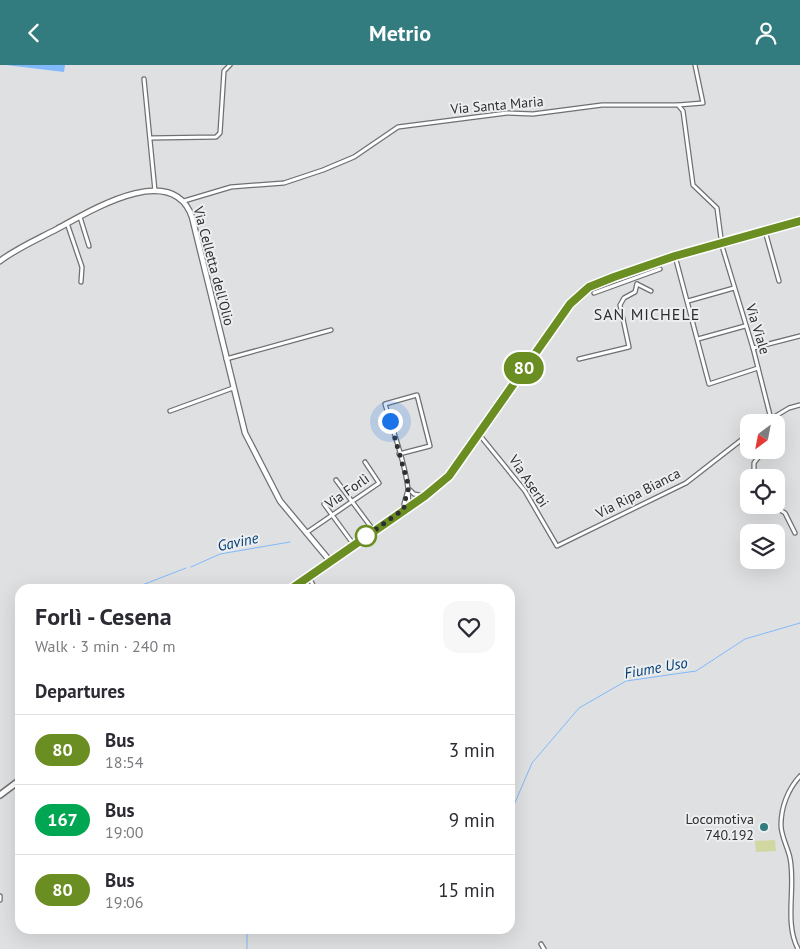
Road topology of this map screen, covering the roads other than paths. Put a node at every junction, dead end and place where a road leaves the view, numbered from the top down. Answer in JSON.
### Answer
{"nodes":[{"id":1,"x":230,"y":65,"type":"edge"},
{"id":2,"x":694,"y":65,"type":"edge"},
{"id":3,"x":144,"y":79,"type":"dead end"},
{"id":4,"x":693,"y":104,"type":"junction"},
{"id":5,"x":678,"y":105,"type":"junction"},
{"id":6,"x":684,"y":111,"type":"junction"},
{"id":7,"x":151,"y":138,"type":"junction"},
{"id":8,"x":155,"y":191,"type":"junction"},
{"id":9,"x":184,"y":201,"type":"junction"},
{"id":10,"x":80,"y":217,"type":"junction"},
{"id":11,"x":800,"y":221,"type":"edge"},
{"id":12,"x":67,"y":223,"type":"junction"},
{"id":13,"x":765,"y":231,"type":"junction"},
{"id":14,"x":722,"y":242,"type":"junction"},
{"id":15,"x":89,"y":246,"type":"dead end"},
{"id":16,"x":675,"y":256,"type":"junction"},
{"id":17,"x":0,"y":261,"type":"edge"},
{"id":18,"x":660,"y":269,"type":"dead end"},
{"id":19,"x":630,"y":271,"type":"junction"},
{"id":20,"x":633,"y":279,"type":"junction"},
{"id":21,"x":81,"y":281,"type":"dead end"},
{"id":22,"x":779,"y":281,"type":"dead end"},
{"id":23,"x":637,"y":284,"type":"junction"},
{"id":24,"x":734,"y":288,"type":"junction"},
{"id":25,"x":651,"y":291,"type":"dead end"},
{"id":26,"x":594,"y":293,"type":"dead end"},
{"id":27,"x":688,"y":301,"type":"junction"},
{"id":28,"x":745,"y":326,"type":"junction"},
{"id":29,"x":331,"y":330,"type":"dead end"},
{"id":30,"x":800,"y":336,"type":"edge"},
{"id":31,"x":698,"y":339,"type":"junction"},
{"id":32,"x":753,"y":348,"type":"junction"},
{"id":33,"x":226,"y":359,"type":"junction"},
{"id":34,"x":579,"y":359,"type":"dead end"},
{"id":35,"x":758,"y":368,"type":"junction"},
{"id":36,"x":233,"y":388,"type":"junction"},
{"id":37,"x":800,"y":405,"type":"edge"},
{"id":38,"x":170,"y":411,"type":"dead end"},
{"id":39,"x":770,"y":414,"type":"edge"},
{"id":40,"x":778,"y":414,"type":"edge"},
{"id":41,"x":478,"y":433,"type":"junction"},
{"id":42,"x":740,"y":441,"type":"edge"},
{"id":43,"x":399,"y":454,"type":"junction"},
{"id":44,"x":364,"y":462,"type":"dead end"},
{"id":45,"x":336,"y":480,"type":"dead end"},
{"id":46,"x":409,"y":487,"type":"junction"},
{"id":47,"x":425,"y":496,"type":"junction"},
{"id":48,"x":351,"y":503,"type":"junction"},
{"id":49,"x":324,"y":504,"type":"dead end"},
{"id":50,"x":407,"y":508,"type":"junction"},
{"id":51,"x":785,"y":513,"type":"edge"},
{"id":52,"x":332,"y":515,"type":"junction"},
{"id":53,"x":374,"y":531,"type":"junction"},
{"id":54,"x":306,"y":533,"type":"junction"},
{"id":55,"x":796,"y":533,"type":"dead end"},
{"id":56,"x":354,"y":545,"type":"junction"},
{"id":57,"x":557,"y":546,"type":"joint"},
{"id":58,"x":330,"y":561,"type":"junction"},
{"id":59,"x":309,"y":576,"type":"junction"},
{"id":60,"x":298,"y":584,"type":"edge"},
{"id":61,"x":313,"y":584,"type":"edge"},
{"id":62,"x":800,"y":776,"type":"edge"},
{"id":63,"x":15,"y":784,"type":"edge"},
{"id":64,"x":0,"y":795,"type":"edge"},
{"id":65,"x":541,"y":944,"type":"dead end"},
{"id":66,"x":544,"y":949,"type":"edge"},
{"id":67,"x":798,"y":949,"type":"edge"}],
"edges":[{"from":1,"to":7,"type":"street"},
{"from":2,"to":4,"type":"street"},
{"from":3,"to":7,"type":"street"},
{"from":4,"to":5,"type":"street","name":"Via Santa Maria"},
{"from":4,"to":6,"type":"street"},
{"from":5,"to":6,"type":"street"},
{"from":5,"to":9,"type":"street","name":"Via Santa Maria"},
{"from":6,"to":14,"type":"street"},
{"from":7,"to":8,"type":"street"},
{"from":8,"to":9,"type":"street","name":"Via Celletta dell'Olio"},
{"from":8,"to":10,"type":"street","name":"Via Celletta dell'Olio"},
{"from":9,"to":33,"type":"street","name":"Via Celletta dell'Olio"},
{"from":10,"to":12,"type":"street","name":"Via Celletta dell'Olio"},
{"from":10,"to":15,"type":"street"},
{"from":11,"to":13,"type":"main road"},
{"from":12,"to":17,"type":"street","name":"Via Celletta dell'Olio"},
{"from":12,"to":21,"type":"street"},
{"from":13,"to":14,"type":"main road"},
{"from":13,"to":22,"type":"street"},
{"from":14,"to":16,"type":"main road"},
{"from":14,"to":24,"type":"street","name":"Via Viale"},
{"from":16,"to":19,"type":"main road"},
{"from":16,"to":27,"type":"street"},
{"from":18,"to":20,"type":"street"},
{"from":19,"to":20,"type":"street"},
{"from":19,"to":41,"type":"main road"},
{"from":20,"to":23,"type":"street"},
{"from":20,"to":26,"type":"street"},
{"from":23,"to":25,"type":"street"},
{"from":23,"to":34,"type":"street"},
{"from":24,"to":27,"type":"street"},
{"from":24,"to":28,"type":"street","name":"Via Viale"},
{"from":27,"to":31,"type":"street"},
{"from":28,"to":31,"type":"street"},
{"from":28,"to":32,"type":"street","name":"Via Viale"},
{"from":29,"to":33,"type":"street"},
{"from":30,"to":32,"type":"street"},
{"from":31,"to":35,"type":"street"},
{"from":32,"to":35,"type":"street","name":"Via Viale"},
{"from":33,"to":36,"type":"street","name":"Via Celletta dell'Olio"},
{"from":35,"to":39,"type":"street","name":"Via Viale"},
{"from":36,"to":38,"type":"street"},
{"from":36,"to":54,"type":"street","name":"Via Celletta dell'Olio"},
{"from":37,"to":40,"type":"street"},
{"from":41,"to":47,"type":"main road"},
{"from":41,"to":57,"type":"street","name":"Via Aserbi"},
{"from":42,"to":57,"type":"street","name":"Via Ripa Bianca"},
{"from":43,"to":43,"type":"street"},
{"from":43,"to":46,"type":"street"},
{"from":44,"to":48,"type":"street","name":"Via Forlì"},
{"from":45,"to":48,"type":"street"},
{"from":46,"to":47,"type":"street"},
{"from":46,"to":50,"type":"street"},
{"from":47,"to":50,"type":"main road"},
{"from":48,"to":52,"type":"street","name":"Via Forlì"},
{"from":48,"to":53,"type":"street"},
{"from":49,"to":52,"type":"street"},
{"from":50,"to":53,"type":"main road"},
{"from":51,"to":55,"type":"street"},
{"from":52,"to":54,"type":"street","name":"Via Forlì"},
{"from":52,"to":56,"type":"street"},
{"from":53,"to":56,"type":"main road"},
{"from":54,"to":58,"type":"street","name":"Via Celletta dell'Olio"},
{"from":56,"to":58,"type":"main road"},
{"from":58,"to":59,"type":"main road"},
{"from":59,"to":60,"type":"main road"},
{"from":59,"to":61,"type":"street"},
{"from":62,"to":67,"type":"street"},
{"from":63,"to":64,"type":"main road"},
{"from":65,"to":66,"type":"street"}]}
